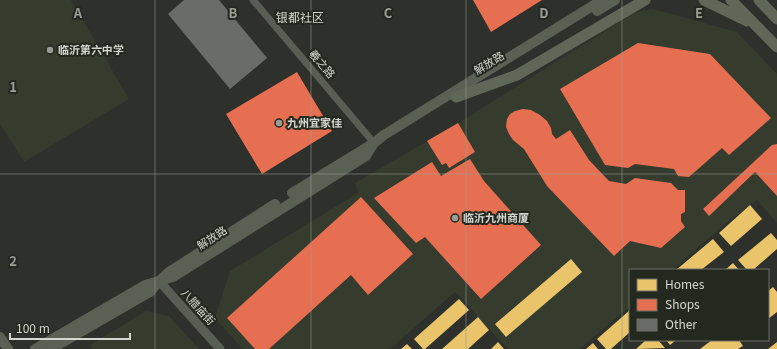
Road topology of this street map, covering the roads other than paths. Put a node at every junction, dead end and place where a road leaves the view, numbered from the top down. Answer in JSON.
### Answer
{"nodes":[{"id":1,"x":252,"y":0,"type":"edge"},
{"id":2,"x":602,"y":0,"type":"edge"},
{"id":3,"x":615,"y":0,"type":"edge"},
{"id":4,"x":645,"y":0,"type":"edge"},
{"id":5,"x":704,"y":0,"type":"edge"},
{"id":6,"x":731,"y":0,"type":"edge"},
{"id":7,"x":760,"y":0,"type":"edge"},
{"id":8,"x":763,"y":0,"type":"edge"},
{"id":9,"x":777,"y":18,"type":"edge"},
{"id":10,"x":754,"y":24,"type":"junction"},
{"id":11,"x":777,"y":47,"type":"edge"},
{"id":12,"x":456,"y":97,"type":"junction"},
{"id":13,"x":374,"y":143,"type":"junction"},
{"id":14,"x":159,"y":281,"type":"junction"},
{"id":15,"x":0,"y":337,"type":"edge"},
{"id":16,"x":8,"y":349,"type":"edge"},
{"id":17,"x":35,"y":349,"type":"edge"},
{"id":18,"x":51,"y":349,"type":"edge"},
{"id":19,"x":220,"y":349,"type":"edge"}],
"edges":[{"from":1,"to":13,"type":"street","name":"羲之路"},
{"from":2,"to":13,"type":"main road","name":"解放路"},
{"from":3,"to":12,"type":"main road","name":"解放路"},
{"from":4,"to":12,"type":"main road"},
{"from":5,"to":10,"type":"main road"},
{"from":6,"to":10,"type":"main road"},
{"from":7,"to":9,"type":"main road"},
{"from":8,"to":9,"type":"main road"},
{"from":10,"to":11,"type":"main road"},
{"from":12,"to":13,"type":"main road","name":"解放路"},
{"from":13,"to":14,"type":"main road","name":"解放路"},
{"from":14,"to":17,"type":"main road","name":"解放路"},
{"from":14,"to":18,"type":"main road","name":"解放路"},
{"from":14,"to":19,"type":"street","name":"八腊庙街"},
{"from":15,"to":16,"type":"main road"}]}
